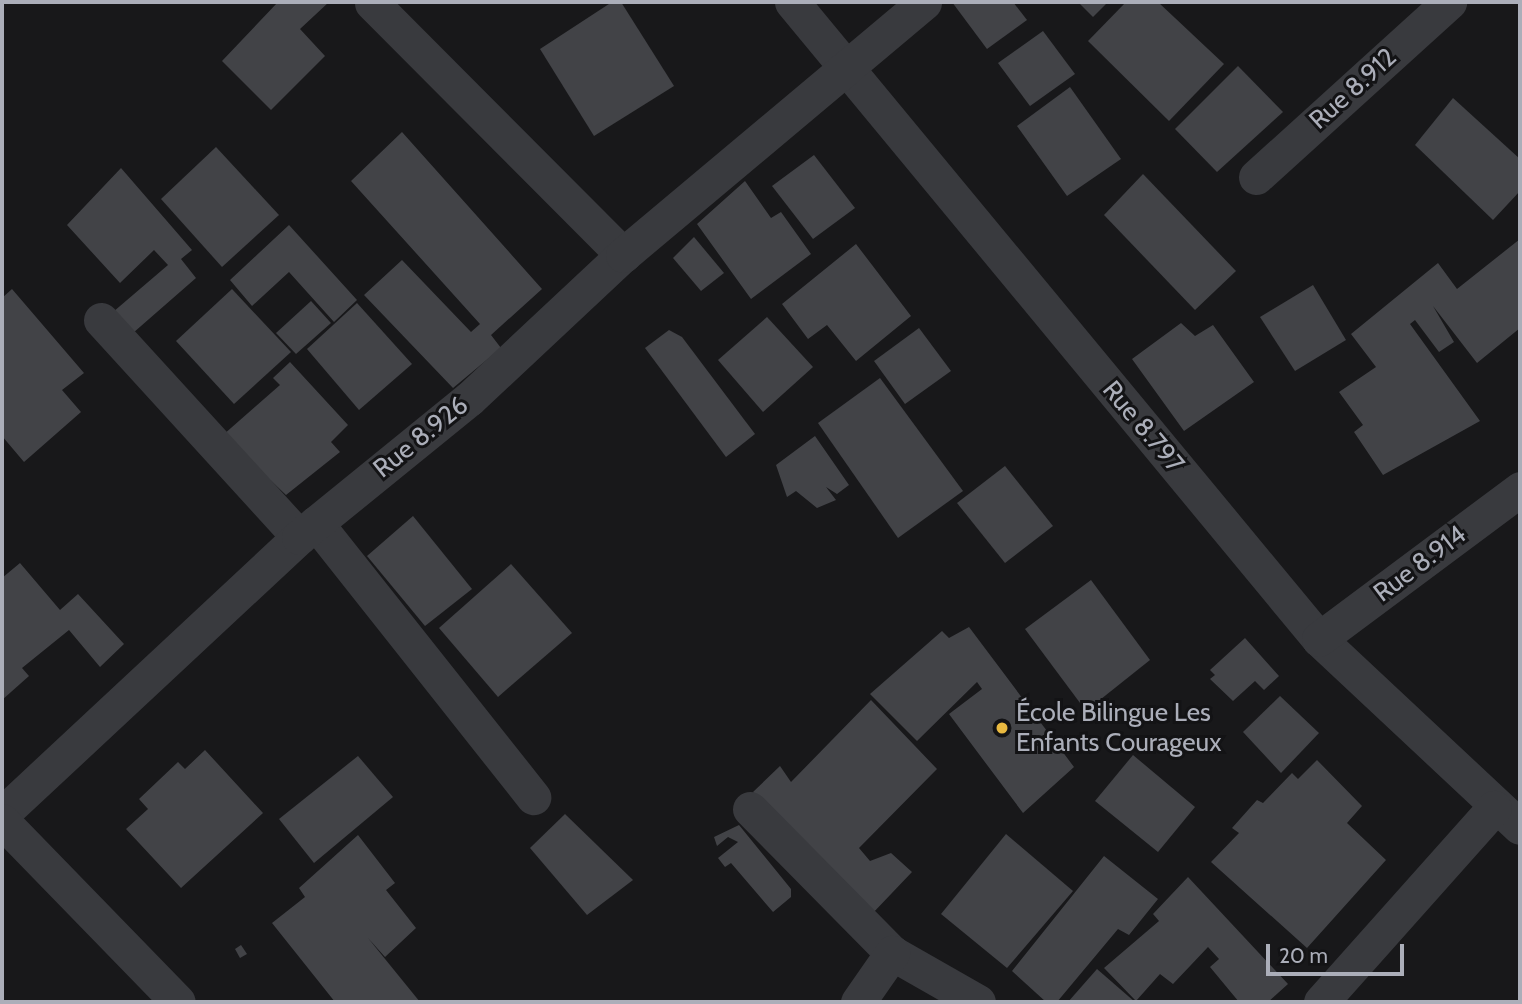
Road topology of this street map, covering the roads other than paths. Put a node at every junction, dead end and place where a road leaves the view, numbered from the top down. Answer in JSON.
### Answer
{"nodes":[{"id":1,"x":792,"y":2,"type":"edge"},
{"id":2,"x":924,"y":2,"type":"edge"},
{"id":3,"x":1449,"y":2,"type":"edge"},
{"id":4,"x":372,"y":3,"type":"edge"},
{"id":5,"x":844,"y":65,"type":"junction"},
{"id":6,"x":1256,"y":177,"type":"dead end"},
{"id":7,"x":623,"y":255,"type":"junction"},
{"id":8,"x":101,"y":320,"type":"dead end"},
{"id":9,"x":1520,"y":489,"type":"edge"},
{"id":10,"x":307,"y":530,"type":"junction"},
{"id":11,"x":1319,"y":639,"type":"junction"},
{"id":12,"x":533,"y":797,"type":"dead end"},
{"id":13,"x":750,"y":809,"type":"dead end"},
{"id":14,"x":2,"y":814,"type":"edge"},
{"id":15,"x":1507,"y":817,"type":"edge"},
{"id":16,"x":2,"y":821,"type":"edge"},
{"id":17,"x":892,"y":953,"type":"junction"},
{"id":18,"x":178,"y":1002,"type":"edge"},
{"id":19,"x":858,"y":1002,"type":"edge"},
{"id":20,"x":978,"y":1002,"type":"edge"},
{"id":21,"x":1321,"y":1002,"type":"edge"}],
"edges":[{"from":1,"to":5,"type":"street","name":"Rue 8.797"},
{"from":2,"to":5,"type":"street","name":"Rue 8.926"},
{"from":3,"to":6,"type":"street","name":"Rue 8.912"},
{"from":4,"to":7,"type":"street"},
{"from":5,"to":7,"type":"street","name":"Rue 8.926"},
{"from":5,"to":11,"type":"street","name":"Rue 8.797"},
{"from":7,"to":10,"type":"street","name":"Rue 8.926"},
{"from":8,"to":10,"type":"street"},
{"from":9,"to":11,"type":"street","name":"Rue 8.914"},
{"from":10,"to":12,"type":"street"},
{"from":10,"to":14,"type":"street","name":"Rue 8.926"},
{"from":11,"to":15,"type":"street","name":"Rue 8.797"},
{"from":13,"to":17,"type":"street"},
{"from":15,"to":21,"type":"street"},
{"from":16,"to":18,"type":"street"},
{"from":17,"to":19,"type":"street"},
{"from":17,"to":20,"type":"street"}]}
